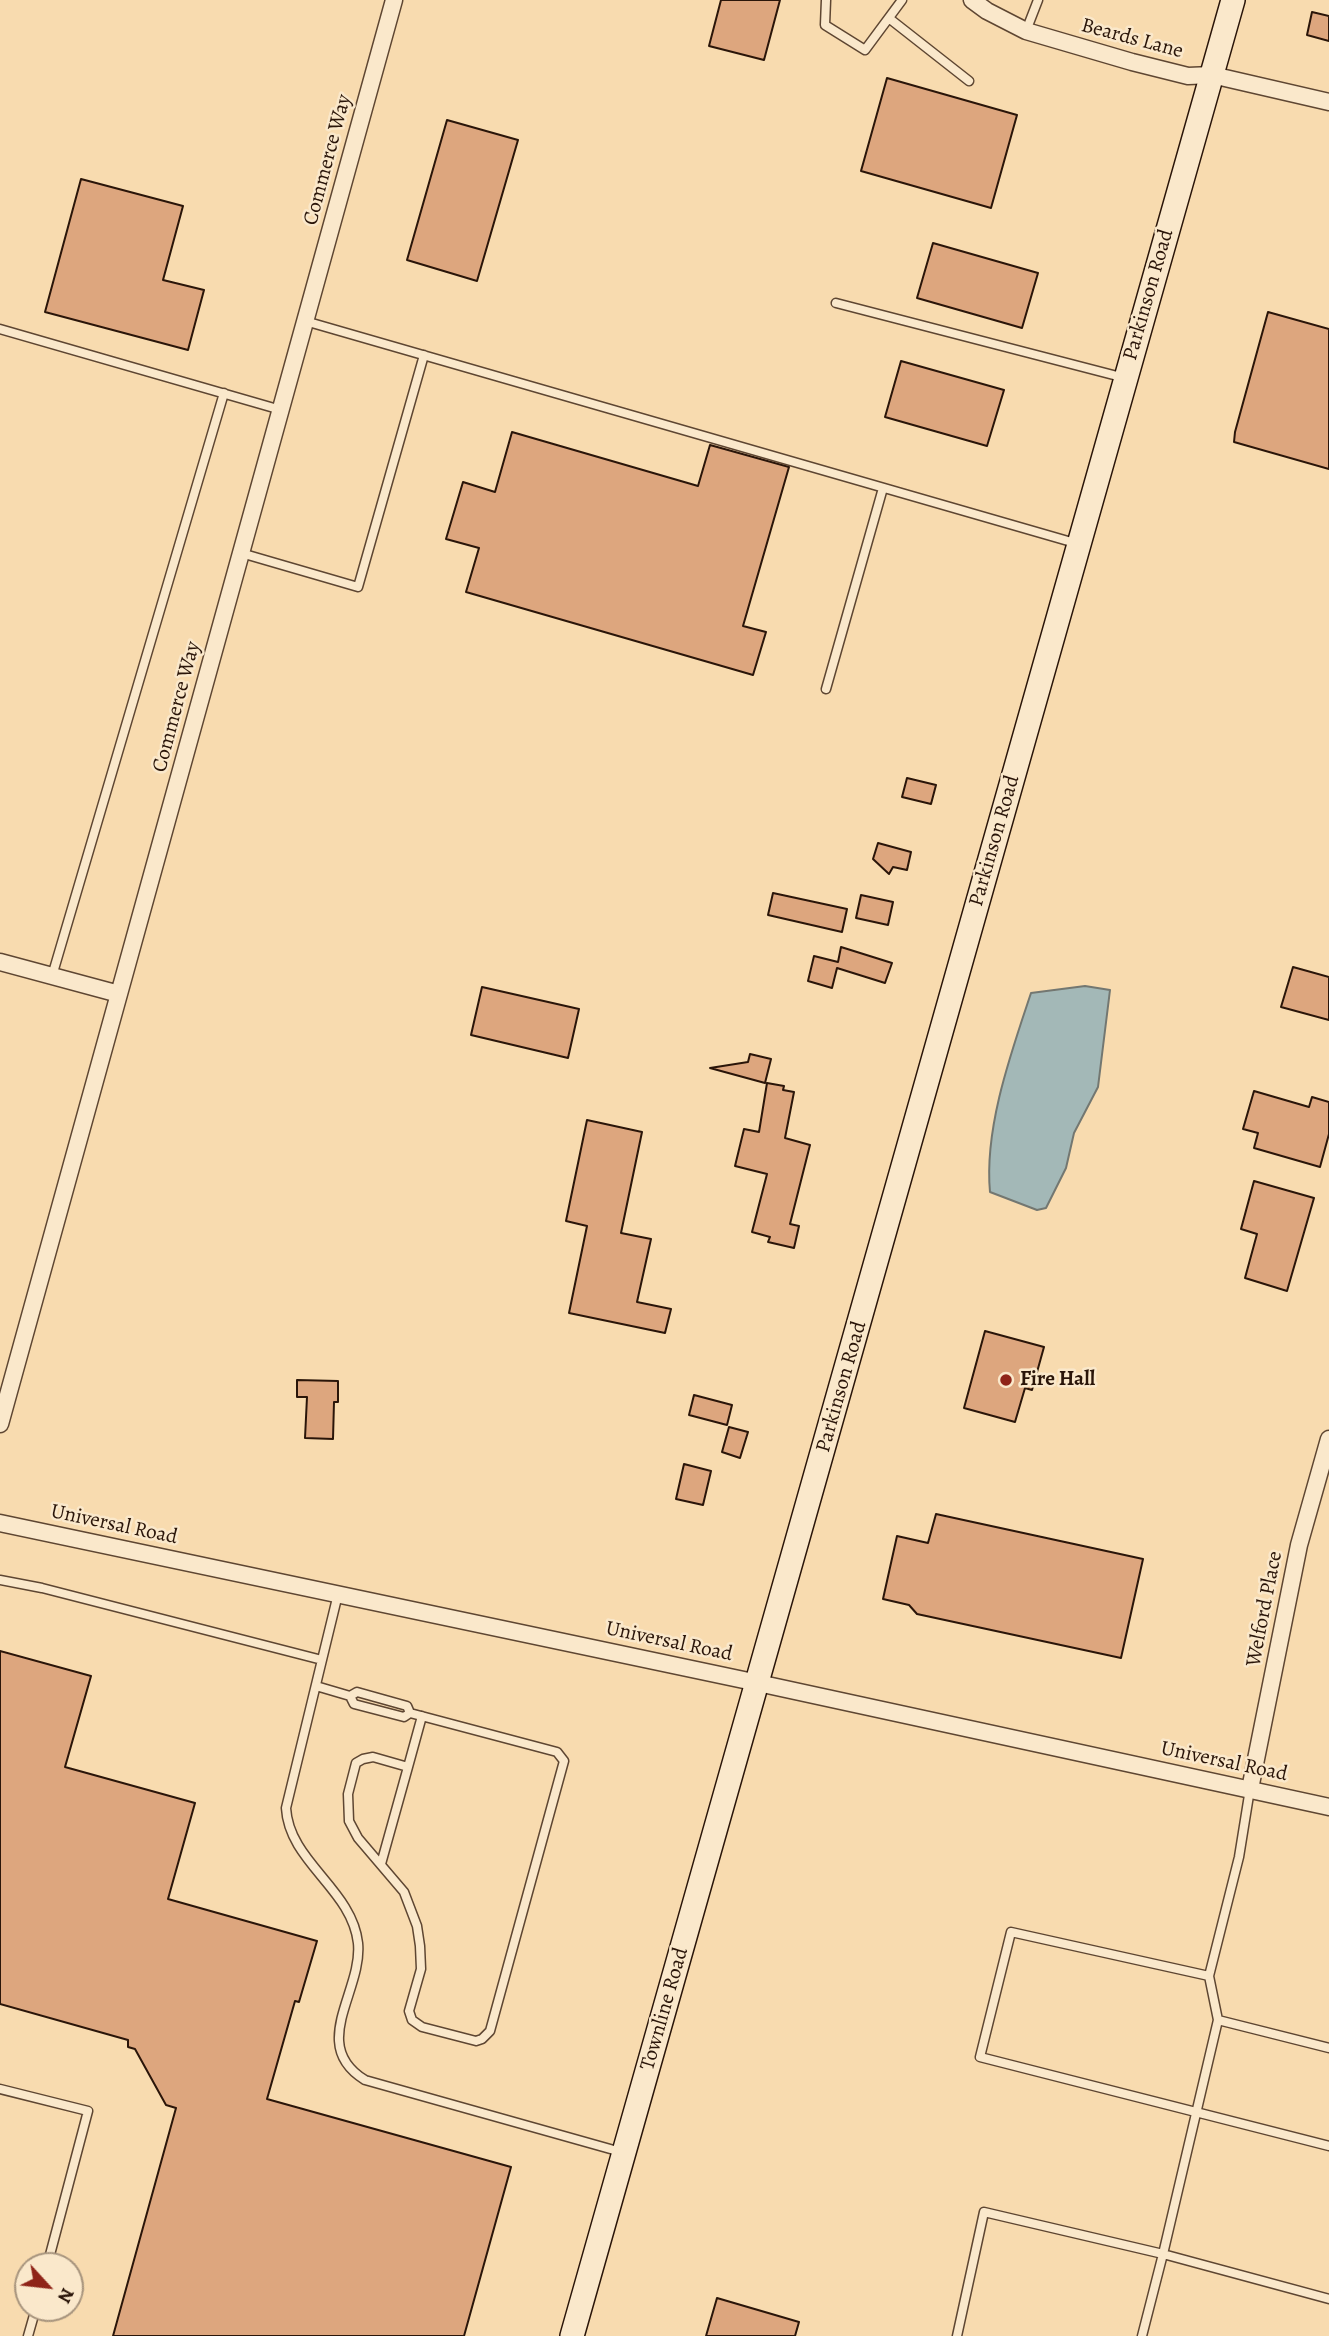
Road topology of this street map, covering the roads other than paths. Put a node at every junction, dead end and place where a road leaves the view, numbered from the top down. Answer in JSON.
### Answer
{"nodes":[{"id":1,"x":394,"y":0,"type":"edge"},
{"id":2,"x":826,"y":0,"type":"edge"},
{"id":3,"x":902,"y":0,"type":"edge"},
{"id":4,"x":972,"y":0,"type":"edge"},
{"id":5,"x":1038,"y":0,"type":"edge"},
{"id":6,"x":1233,"y":0,"type":"edge"},
{"id":7,"x":890,"y":19,"type":"junction"},
{"id":8,"x":1026,"y":31,"type":"junction"},
{"id":9,"x":1212,"y":75,"type":"junction"},
{"id":10,"x":968,"y":81,"type":"dead end"},
{"id":11,"x":1329,"y":102,"type":"edge"},
{"id":12,"x":836,"y":303,"type":"dead end"},
{"id":13,"x":305,"y":321,"type":"junction"},
{"id":14,"x":0,"y":329,"type":"edge"},
{"id":15,"x":424,"y":355,"type":"junction"},
{"id":16,"x":1125,"y":378,"type":"junction"},
{"id":17,"x":224,"y":393,"type":"junction"},
{"id":18,"x":281,"y":410,"type":"junction"},
{"id":19,"x":883,"y":488,"type":"junction"},
{"id":20,"x":1078,"y":544,"type":"junction"},
{"id":21,"x":241,"y":553,"type":"junction"},
{"id":22,"x":826,"y":688,"type":"dead end"},
{"id":23,"x":0,"y":962,"type":"edge"},
{"id":24,"x":52,"y":976,"type":"junction"},
{"id":25,"x":119,"y":994,"type":"junction"},
{"id":26,"x":0,"y":1424,"type":"edge"},
{"id":27,"x":1329,"y":1439,"type":"edge"},
{"id":28,"x":0,"y":1523,"type":"edge"},
{"id":29,"x":0,"y":1580,"type":"edge"},
{"id":30,"x":338,"y":1594,"type":"junction"},
{"id":31,"x":322,"y":1660,"type":"junction"},
{"id":32,"x":758,"y":1683,"type":"junction"},
{"id":33,"x":316,"y":1686,"type":"junction"},
{"id":34,"x":422,"y":1716,"type":"junction"},
{"id":35,"x":408,"y":1767,"type":"junction"},
{"id":36,"x":1250,"y":1789,"type":"junction"},
{"id":37,"x":1329,"y":1807,"type":"edge"},
{"id":38,"x":381,"y":1864,"type":"junction"},
{"id":39,"x":1209,"y":1976,"type":"junction"},
{"id":40,"x":1218,"y":2020,"type":"junction"},
{"id":41,"x":1329,"y":2048,"type":"edge"},
{"id":42,"x":0,"y":2089,"type":"edge"},
{"id":43,"x":1197,"y":2114,"type":"junction"},
{"id":44,"x":1329,"y":2147,"type":"edge"},
{"id":45,"x":624,"y":2152,"type":"junction"},
{"id":46,"x":51,"y":2252,"type":"edge"},
{"id":47,"x":1163,"y":2254,"type":"junction"},
{"id":48,"x":1329,"y":2299,"type":"edge"},
{"id":49,"x":572,"y":2336,"type":"edge"},
{"id":50,"x":957,"y":2336,"type":"edge"},
{"id":51,"x":1142,"y":2336,"type":"edge"}],
"edges":[{"from":1,"to":13,"type":"street","name":"Commerce Way"},
{"from":2,"to":7,"type":"lane"},
{"from":3,"to":7,"type":"lane"},
{"from":4,"to":8,"type":"street","name":"Beards Lane"},
{"from":5,"to":8,"type":"lane"},
{"from":6,"to":9,"type":"main road","name":"Parkinson Road"},
{"from":7,"to":10,"type":"lane"},
{"from":8,"to":9,"type":"street","name":"Beards Lane"},
{"from":9,"to":11,"type":"street","name":"Beards Lane"},
{"from":9,"to":16,"type":"main road","name":"Parkinson Road"},
{"from":12,"to":16,"type":"lane"},
{"from":13,"to":15,"type":"lane"},
{"from":13,"to":18,"type":"street","name":"Commerce Way"},
{"from":14,"to":17,"type":"lane"},
{"from":15,"to":19,"type":"lane"},
{"from":15,"to":21,"type":"lane"},
{"from":16,"to":20,"type":"main road","name":"Parkinson Road"},
{"from":17,"to":18,"type":"lane"},
{"from":17,"to":24,"type":"lane"},
{"from":18,"to":21,"type":"street","name":"Commerce Way"},
{"from":19,"to":20,"type":"lane"},
{"from":19,"to":22,"type":"lane"},
{"from":20,"to":32,"type":"main road","name":"Parkinson Road"},
{"from":21,"to":25,"type":"street","name":"Commerce Way"},
{"from":23,"to":24,"type":"street"},
{"from":24,"to":25,"type":"street"},
{"from":25,"to":26,"type":"street","name":"Commerce Way"},
{"from":27,"to":36,"type":"street","name":"Welford Place"},
{"from":28,"to":30,"type":"street","name":"Universal Road"},
{"from":29,"to":31,"type":"lane"},
{"from":30,"to":31,"type":"lane"},
{"from":30,"to":32,"type":"street","name":"Universal Road"},
{"from":31,"to":33,"type":"lane"},
{"from":32,"to":36,"type":"street","name":"Universal Road"},
{"from":32,"to":45,"type":"main road","name":"Townline Road"},
{"from":33,"to":34,"type":"lane"},
{"from":33,"to":45,"type":"lane"},
{"from":34,"to":35,"type":"lane"},
{"from":34,"to":38,"type":"lane"},
{"from":35,"to":38,"type":"lane"},
{"from":35,"to":38,"type":"lane"},
{"from":36,"to":37,"type":"street","name":"Universal Road"},
{"from":36,"to":39,"type":"lane"},
{"from":39,"to":40,"type":"lane"},
{"from":39,"to":43,"type":"lane"},
{"from":40,"to":41,"type":"lane"},
{"from":40,"to":43,"type":"lane"},
{"from":42,"to":46,"type":"lane"},
{"from":43,"to":44,"type":"lane"},
{"from":43,"to":47,"type":"lane"},
{"from":45,"to":49,"type":"main road","name":"Townline Road"},
{"from":47,"to":48,"type":"lane"},
{"from":47,"to":50,"type":"lane"},
{"from":47,"to":51,"type":"lane"}]}
